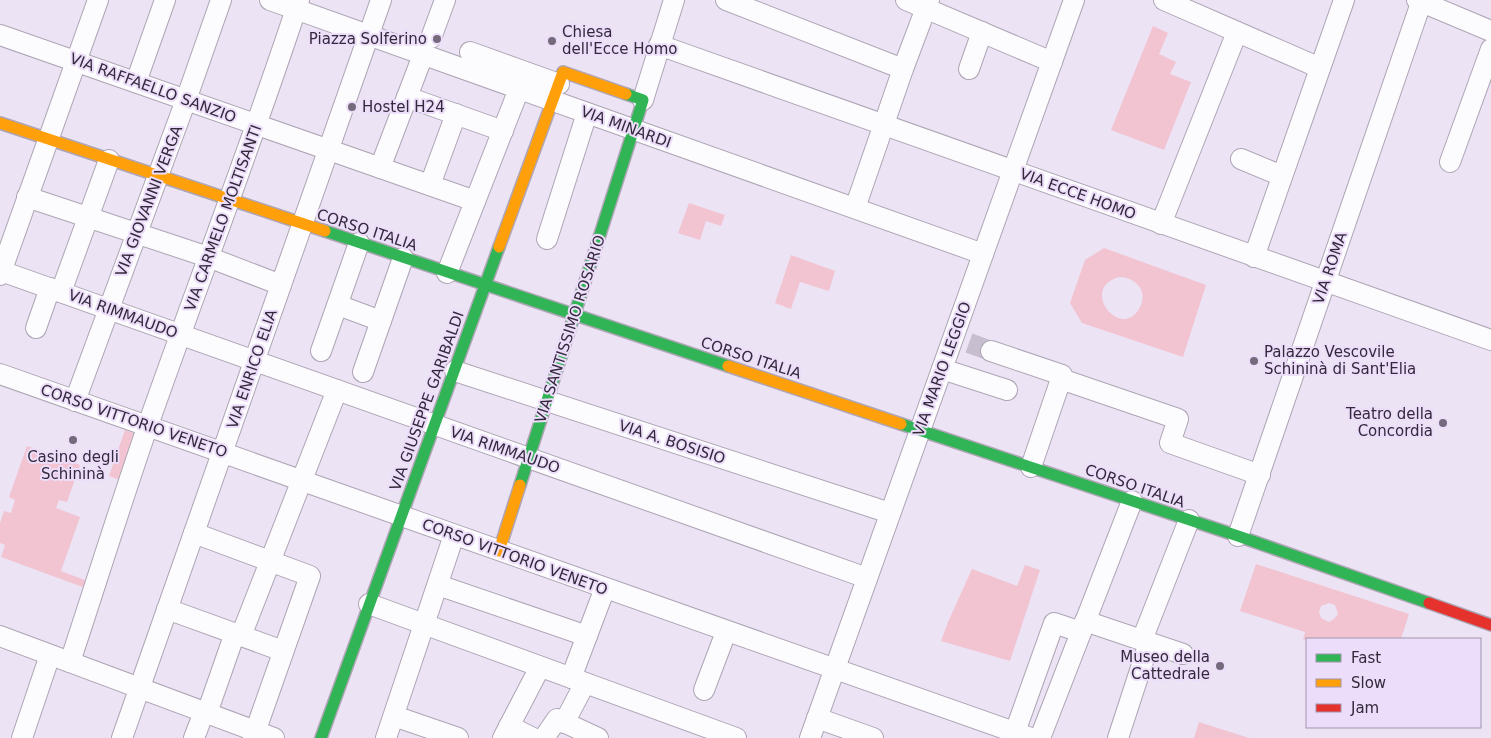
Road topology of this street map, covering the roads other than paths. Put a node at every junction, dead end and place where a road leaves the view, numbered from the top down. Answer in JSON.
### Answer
{"nodes":[{"id":1,"x":165,"y":0,"type":"edge"},
{"id":2,"x":221,"y":0,"type":"edge"},
{"id":3,"x":270,"y":0,"type":"edge"},
{"id":4,"x":381,"y":0,"type":"edge"},
{"id":5,"x":445,"y":0,"type":"edge"},
{"id":6,"x":726,"y":0,"type":"edge"},
{"id":7,"x":906,"y":0,"type":"edge"},
{"id":8,"x":1074,"y":0,"type":"edge"},
{"id":9,"x":1164,"y":0,"type":"edge"},
{"id":10,"x":1344,"y":0,"type":"edge"},
{"id":11,"x":96,"y":1,"type":"edge"},
{"id":12,"x":674,"y":1,"type":"edge"},
{"id":13,"x":1420,"y":1,"type":"edge"},
{"id":14,"x":928,"y":4,"type":"edge"},
{"id":15,"x":297,"y":5,"type":"edge"},
{"id":16,"x":1491,"y":31,"type":"edge"},
{"id":17,"x":982,"y":32,"type":"junction"},
{"id":18,"x":1237,"y":32,"type":"junction"},
{"id":19,"x":0,"y":35,"type":"edge"},
{"id":20,"x":369,"y":36,"type":"junction"},
{"id":21,"x":663,"y":46,"type":"junction"},
{"id":22,"x":427,"y":47,"type":"junction"},
{"id":23,"x":1491,"y":49,"type":"edge"},
{"id":24,"x":470,"y":52,"type":"dead end"},
{"id":25,"x":76,"y":60,"type":"junction"},
{"id":26,"x":1052,"y":62,"type":"junction"},
{"id":27,"x":1320,"y":68,"type":"junction"},
{"id":28,"x":903,"y":69,"type":"junction"},
{"id":29,"x":969,"y":69,"type":"dead end"},
{"id":30,"x":136,"y":82,"type":"junction"},
{"id":31,"x":558,"y":87,"type":"junction"},
{"id":32,"x":519,"y":89,"type":"junction"},
{"id":33,"x":407,"y":97,"type":"junction"},
{"id":34,"x":186,"y":100,"type":"junction"},
{"id":35,"x":642,"y":103,"type":"junction"},
{"id":36,"x":456,"y":114,"type":"junction"},
{"id":37,"x":587,"y":114,"type":"junction"},
{"id":38,"x":0,"y":123,"type":"edge"},
{"id":39,"x":257,"y":125,"type":"junction"},
{"id":40,"x":884,"y":125,"type":"junction"},
{"id":41,"x":633,"y":130,"type":"junction"},
{"id":42,"x":503,"y":131,"type":"junction"},
{"id":43,"x":48,"y":139,"type":"junction"},
{"id":44,"x":329,"y":150,"type":"junction"},
{"id":45,"x":1241,"y":159,"type":"dead end"},
{"id":46,"x":109,"y":160,"type":"junction"},
{"id":47,"x":1450,"y":162,"type":"dead end"},
{"id":48,"x":380,"y":168,"type":"junction"},
{"id":49,"x":1012,"y":171,"type":"junction"},
{"id":50,"x":158,"y":176,"type":"junction"},
{"id":51,"x":1282,"y":176,"type":"junction"},
{"id":52,"x":430,"y":185,"type":"junction"},
{"id":53,"x":28,"y":197,"type":"junction"},
{"id":54,"x":230,"y":200,"type":"junction"},
{"id":55,"x":475,"y":201,"type":"junction"},
{"id":56,"x":855,"y":208,"type":"junction"},
{"id":57,"x":88,"y":218,"type":"junction"},
{"id":58,"x":302,"y":224,"type":"junction"},
{"id":59,"x":1161,"y":224,"type":"junction"},
{"id":60,"x":136,"y":233,"type":"junction"},
{"id":61,"x":547,"y":238,"type":"dead end"},
{"id":62,"x":359,"y":243,"type":"junction"},
{"id":63,"x":983,"y":254,"type":"junction"},
{"id":64,"x":208,"y":257,"type":"junction"},
{"id":65,"x":1254,"y":257,"type":"junction"},
{"id":66,"x":403,"y":258,"type":"junction"},
{"id":67,"x":447,"y":272,"type":"junction"},
{"id":68,"x":1,"y":273,"type":"edge"},
{"id":69,"x":1325,"y":282,"type":"junction"},
{"id":70,"x":282,"y":285,"type":"junction"},
{"id":71,"x":486,"y":285,"type":"junction"},
{"id":72,"x":56,"y":290,"type":"junction"},
{"id":73,"x":338,"y":305,"type":"junction"},
{"id":74,"x":108,"y":308,"type":"junction"},
{"id":75,"x":574,"y":315,"type":"junction"},
{"id":76,"x":381,"y":321,"type":"junction"},
{"id":77,"x":36,"y":328,"type":"dead end"},
{"id":78,"x":181,"y":335,"type":"junction"},
{"id":79,"x":1491,"y":340,"type":"edge"},
{"id":80,"x":991,"y":350,"type":"tunnel mouth"},
{"id":81,"x":322,"y":351,"type":"dead end"},
{"id":82,"x":255,"y":360,"type":"junction"},
{"id":83,"x":942,"y":369,"type":"junction"},
{"id":84,"x":454,"y":371,"type":"junction"},
{"id":85,"x":363,"y":372,"type":"dead end"},
{"id":86,"x":0,"y":374,"type":"edge"},
{"id":87,"x":1061,"y":379,"type":"junction"},
{"id":88,"x":337,"y":390,"type":"junction"},
{"id":89,"x":1007,"y":390,"type":"dead end"},
{"id":90,"x":75,"y":401,"type":"junction"},
{"id":91,"x":547,"y":402,"type":"junction"},
{"id":92,"x":148,"y":425,"type":"junction"},
{"id":93,"x":434,"y":426,"type":"junction"},
{"id":94,"x":920,"y":430,"type":"junction"},
{"id":95,"x":223,"y":452,"type":"junction"},
{"id":96,"x":529,"y":459,"type":"junction"},
{"id":97,"x":1031,"y":467,"type":"junction"},
{"id":98,"x":1260,"y":475,"type":"junction"},
{"id":99,"x":303,"y":481,"type":"junction"},
{"id":100,"x":1132,"y":501,"type":"junction"},
{"id":101,"x":890,"y":513,"type":"junction"},
{"id":102,"x":402,"y":516,"type":"junction"},
{"id":103,"x":1189,"y":520,"type":"junction"},
{"id":104,"x":194,"y":533,"type":"junction"},
{"id":105,"x":454,"y":535,"type":"junction"},
{"id":106,"x":1238,"y":536,"type":"junction"},
{"id":107,"x":499,"y":551,"type":"junction"},
{"id":108,"x":270,"y":561,"type":"junction"},
{"id":109,"x":867,"y":578,"type":"junction"},
{"id":110,"x":438,"y":585,"type":"junction"},
{"id":111,"x":605,"y":588,"type":"junction"},
{"id":112,"x":370,"y":604,"type":"junction"},
{"id":113,"x":167,"y":609,"type":"junction"},
{"id":114,"x":425,"y":624,"type":"junction"},
{"id":115,"x":1491,"y":625,"type":"edge"},
{"id":116,"x":1083,"y":627,"type":"junction"},
{"id":117,"x":726,"y":632,"type":"junction"},
{"id":118,"x":238,"y":634,"type":"junction"},
{"id":119,"x":0,"y":636,"type":"edge"},
{"id":120,"x":586,"y":636,"type":"junction"},
{"id":121,"x":1145,"y":642,"type":"junction"},
{"id":122,"x":283,"y":651,"type":"junction"},
{"id":123,"x":1183,"y":654,"type":"dead end"},
{"id":124,"x":50,"y":655,"type":"junction"},
{"id":125,"x":70,"y":662,"type":"junction"},
{"id":126,"x":540,"y":667,"type":"junction"},
{"id":127,"x":834,"y":670,"type":"junction"},
{"id":128,"x":578,"y":681,"type":"junction"},
{"id":129,"x":140,"y":688,"type":"junction"},
{"id":130,"x":704,"y":690,"type":"dead end"},
{"id":131,"x":205,"y":713,"type":"junction"},
{"id":132,"x":394,"y":716,"type":"junction"},
{"id":133,"x":817,"y":718,"type":"junction"},
{"id":134,"x":564,"y":723,"type":"junction"},
{"id":135,"x":506,"y":732,"type":"edge"},
{"id":136,"x":260,"y":736,"type":"edge"},
{"id":137,"x":1028,"y":737,"type":"edge"},
{"id":138,"x":22,"y":738,"type":"edge"},
{"id":139,"x":122,"y":738,"type":"edge"},
{"id":140,"x":194,"y":738,"type":"edge"},
{"id":141,"x":321,"y":738,"type":"edge"},
{"id":142,"x":386,"y":738,"type":"edge"},
{"id":143,"x":458,"y":738,"type":"edge"},
{"id":144,"x":533,"y":738,"type":"edge"},
{"id":145,"x":544,"y":738,"type":"edge"},
{"id":146,"x":598,"y":738,"type":"edge"},
{"id":147,"x":736,"y":738,"type":"edge"},
{"id":148,"x":810,"y":738,"type":"edge"},
{"id":149,"x":873,"y":738,"type":"edge"},
{"id":150,"x":1118,"y":738,"type":"edge"}],
"edges":[{"from":1,"to":30,"type":"street"},
{"from":2,"to":34,"type":"street","name":"VIA GIOVANNI VERGA"},
{"from":3,"to":15,"type":"street","name":"VIA MINARDI"},
{"from":4,"to":20,"type":"street","name":"VIA ENRICO ELIA"},
{"from":5,"to":22,"type":"street"},
{"from":6,"to":28,"type":"street"},
{"from":7,"to":14,"type":"street"},
{"from":8,"to":26,"type":"street","name":"VIA MARIO LEGGIO"},
{"from":9,"to":18,"type":"street"},
{"from":10,"to":27,"type":"street"},
{"from":11,"to":25,"type":"street"},
{"from":12,"to":21,"type":"street"},
{"from":13,"to":16,"type":"street"},
{"from":13,"to":69,"type":"street","name":"VIA ROMA"},
{"from":14,"to":17,"type":"street"},
{"from":14,"to":28,"type":"street"},
{"from":15,"to":20,"type":"street","name":"VIA MINARDI"},
{"from":15,"to":39,"type":"street","name":"VIA CARMELO MOLTISANTI"},
{"from":17,"to":26,"type":"street"},
{"from":17,"to":29,"type":"street"},
{"from":18,"to":27,"type":"street"},
{"from":18,"to":59,"type":"street"},
{"from":19,"to":25,"type":"street","name":"VIA RAFFAELLO SANZIO"},
{"from":20,"to":22,"type":"street","name":"VIA MINARDI"},
{"from":20,"to":44,"type":"street","name":"VIA ENRICO ELIA"},
{"from":21,"to":35,"type":"street"},
{"from":21,"to":40,"type":"street","name":"VIA ECCE HOMO"},
{"from":22,"to":32,"type":"street","name":"VIA MINARDI"},
{"from":22,"to":33,"type":"street"},
{"from":23,"to":47,"type":"street"},
{"from":24,"to":31,"type":"street"},
{"from":25,"to":30,"type":"street","name":"VIA RAFFAELLO SANZIO"},
{"from":25,"to":43,"type":"street"},
{"from":26,"to":49,"type":"street","name":"VIA MARIO LEGGIO"},
{"from":27,"to":51,"type":"street"},
{"from":28,"to":40,"type":"street"},
{"from":30,"to":34,"type":"street","name":"VIA RAFFAELLO SANZIO"},
{"from":31,"to":32,"type":"street","name":"VIA MINARDI"},
{"from":31,"to":35,"type":"street"},
{"from":31,"to":37,"type":"street","name":"VIA MINARDI"},
{"from":31,"to":71,"type":"street","name":"VIA GIUSEPPE GARIBALDI"},
{"from":32,"to":42,"type":"street"},
{"from":33,"to":36,"type":"street"},
{"from":33,"to":48,"type":"street"},
{"from":34,"to":39,"type":"street","name":"VIA RAFFAELLO SANZIO"},
{"from":34,"to":50,"type":"street","name":"VIA GIOVANNI VERGA"},
{"from":35,"to":41,"type":"street","name":"VIA SANTISSIMO ROSARIO"},
{"from":36,"to":42,"type":"street"},
{"from":36,"to":52,"type":"street"},
{"from":37,"to":41,"type":"street","name":"VIA MINARDI"},
{"from":37,"to":61,"type":"street"},
{"from":38,"to":43,"type":"street","name":"CORSO ITALIA"},
{"from":39,"to":44,"type":"street","name":"VIA RAFFAELLO SANZIO"},
{"from":39,"to":54,"type":"street","name":"VIA CARMELO MOLTISANTI"},
{"from":40,"to":49,"type":"street","name":"VIA ECCE HOMO"},
{"from":40,"to":56,"type":"street"},
{"from":41,"to":56,"type":"street","name":"VIA MINARDI"},
{"from":41,"to":75,"type":"street","name":"VIA SANTISSIMO ROSARIO"},
{"from":42,"to":55,"type":"street"},
{"from":43,"to":46,"type":"street","name":"CORSO ITALIA"},
{"from":43,"to":53,"type":"street"},
{"from":44,"to":48,"type":"street","name":"VIA RAFFAELLO SANZIO"},
{"from":44,"to":58,"type":"street","name":"VIA ENRICO ELIA"},
{"from":45,"to":51,"type":"street"},
{"from":46,"to":50,"type":"street","name":"CORSO ITALIA"},
{"from":46,"to":57,"type":"street"},
{"from":48,"to":52,"type":"street","name":"VIA RAFFAELLO SANZIO"},
{"from":49,"to":59,"type":"street","name":"VIA ECCE HOMO"},
{"from":49,"to":63,"type":"street","name":"VIA MARIO LEGGIO"},
{"from":50,"to":54,"type":"street","name":"CORSO ITALIA"},
{"from":50,"to":60,"type":"street","name":"VIA GIOVANNI VERGA"},
{"from":51,"to":65,"type":"street"},
{"from":52,"to":55,"type":"street","name":"VIA RAFFAELLO SANZIO"},
{"from":53,"to":57,"type":"street"},
{"from":53,"to":68,"type":"street"},
{"from":54,"to":58,"type":"street","name":"CORSO ITALIA"},
{"from":54,"to":64,"type":"street","name":"VIA CARMELO MOLTISANTI"},
{"from":55,"to":67,"type":"street"},
{"from":56,"to":63,"type":"street","name":"VIA MINARDI"},
{"from":57,"to":60,"type":"street"},
{"from":57,"to":72,"type":"street"},
{"from":58,"to":62,"type":"street","name":"CORSO ITALIA"},
{"from":58,"to":70,"type":"street","name":"VIA ENRICO ELIA"},
{"from":59,"to":65,"type":"street","name":"VIA ECCE HOMO"},
{"from":60,"to":64,"type":"street"},
{"from":60,"to":74,"type":"street","name":"VIA GIOVANNI VERGA"},
{"from":62,"to":66,"type":"street","name":"CORSO ITALIA"},
{"from":62,"to":73,"type":"street"},
{"from":63,"to":83,"type":"street","name":"VIA MARIO LEGGIO"},
{"from":64,"to":70,"type":"street"},
{"from":64,"to":78,"type":"street","name":"VIA CARMELO MOLTISANTI"},
{"from":65,"to":69,"type":"street","name":"VIA ECCE HOMO"},
{"from":66,"to":67,"type":"street","name":"CORSO ITALIA"},
{"from":66,"to":76,"type":"street"},
{"from":67,"to":71,"type":"street","name":"CORSO ITALIA"},
{"from":68,"to":72,"type":"street","name":"VIA RIMMAUDO"},
{"from":69,"to":79,"type":"street","name":"VIA ECCE HOMO"},
{"from":69,"to":98,"type":"street","name":"VIA ROMA"},
{"from":70,"to":82,"type":"street","name":"VIA ENRICO ELIA"},
{"from":71,"to":75,"type":"street","name":"CORSO ITALIA"},
{"from":71,"to":84,"type":"street","name":"VIA GIUSEPPE GARIBALDI"},
{"from":72,"to":74,"type":"street","name":"VIA RIMMAUDO"},
{"from":72,"to":77,"type":"street"},
{"from":73,"to":76,"type":"street"},
{"from":73,"to":81,"type":"street"},
{"from":74,"to":78,"type":"street","name":"VIA RIMMAUDO"},
{"from":74,"to":90,"type":"street","name":"VIA GIOVANNI VERGA"},
{"from":75,"to":91,"type":"street","name":"VIA SANTISSIMO ROSARIO"},
{"from":75,"to":94,"type":"street","name":"CORSO ITALIA"},
{"from":76,"to":85,"type":"street"},
{"from":78,"to":82,"type":"street","name":"VIA RIMMAUDO"},
{"from":78,"to":92,"type":"street","name":"VIA CARMELO MOLTISANTI"},
{"from":80,"to":87,"type":"street"},
{"from":82,"to":88,"type":"street","name":"VIA RIMMAUDO"},
{"from":82,"to":95,"type":"street","name":"VIA ENRICO ELIA"},
{"from":83,"to":89,"type":"street"},
{"from":83,"to":94,"type":"street","name":"VIA MARIO LEGGIO"},
{"from":84,"to":91,"type":"street","name":"VIA A. BOSISIO"},
{"from":84,"to":93,"type":"street","name":"VIA GIUSEPPE GARIBALDI"},
{"from":86,"to":90,"type":"street","name":"CORSO VITTORIO VENETO"},
{"from":87,"to":97,"type":"street"},
{"from":87,"to":98,"type":"street"},
{"from":88,"to":93,"type":"street","name":"VIA RIMMAUDO"},
{"from":88,"to":99,"type":"street"},
{"from":90,"to":92,"type":"street","name":"CORSO VITTORIO VENETO"},
{"from":91,"to":96,"type":"street","name":"VIA SANTISSIMO ROSARIO"},
{"from":91,"to":101,"type":"street","name":"VIA A. BOSISIO"},
{"from":92,"to":95,"type":"street","name":"CORSO VITTORIO VENETO"},
{"from":92,"to":125,"type":"street","name":"VIA CARMELO MOLTISANTI"},
{"from":93,"to":96,"type":"street","name":"VIA RIMMAUDO"},
{"from":93,"to":102,"type":"street","name":"VIA GIUSEPPE GARIBALDI"},
{"from":94,"to":97,"type":"street","name":"CORSO ITALIA"},
{"from":94,"to":101,"type":"street","name":"VIA MARIO LEGGIO"},
{"from":95,"to":99,"type":"street","name":"CORSO VITTORIO VENETO"},
{"from":95,"to":104,"type":"street","name":"VIA ENRICO ELIA"},
{"from":96,"to":107,"type":"street","name":"VIA SANTISSIMO ROSARIO"},
{"from":96,"to":109,"type":"street","name":"VIA RIMMAUDO"},
{"from":97,"to":100,"type":"street","name":"CORSO ITALIA"},
{"from":98,"to":106,"type":"street","name":"VIA ROMA"},
{"from":99,"to":102,"type":"street","name":"CORSO VITTORIO VENETO"},
{"from":99,"to":108,"type":"street"},
{"from":100,"to":103,"type":"street","name":"CORSO ITALIA"},
{"from":100,"to":116,"type":"street"},
{"from":101,"to":109,"type":"street","name":"VIA MARIO LEGGIO"},
{"from":102,"to":105,"type":"street","name":"CORSO VITTORIO VENETO"},
{"from":102,"to":112,"type":"street","name":"VIA GIUSEPPE GARIBALDI"},
{"from":103,"to":106,"type":"street","name":"CORSO ITALIA"},
{"from":103,"to":121,"type":"street"},
{"from":104,"to":108,"type":"street"},
{"from":104,"to":113,"type":"street","name":"VIA ENRICO ELIA"},
{"from":105,"to":107,"type":"street","name":"CORSO VITTORIO VENETO"},
{"from":105,"to":110,"type":"street"},
{"from":106,"to":115,"type":"street","name":"CORSO ITALIA"},
{"from":107,"to":111,"type":"street","name":"CORSO VITTORIO VENETO"},
{"from":108,"to":118,"type":"street"},
{"from":108,"to":122,"type":"street"},
{"from":109,"to":127,"type":"street","name":"VIA MARIO LEGGIO"},
{"from":110,"to":114,"type":"street"},
{"from":110,"to":120,"type":"street"},
{"from":111,"to":117,"type":"street","name":"CORSO VITTORIO VENETO"},
{"from":111,"to":120,"type":"street"},
{"from":112,"to":114,"type":"street"},
{"from":112,"to":141,"type":"street","name":"VIA GIUSEPPE GARIBALDI"},
{"from":113,"to":118,"type":"street"},
{"from":113,"to":129,"type":"street","name":"VIA ENRICO ELIA"},
{"from":114,"to":126,"type":"street"},
{"from":114,"to":132,"type":"street"},
{"from":116,"to":121,"type":"street"},
{"from":116,"to":137,"type":"street"},
{"from":116,"to":137,"type":"street"},
{"from":117,"to":127,"type":"street","name":"CORSO VITTORIO VENETO"},
{"from":117,"to":130,"type":"street"},
{"from":118,"to":122,"type":"street"},
{"from":118,"to":131,"type":"street"},
{"from":119,"to":124,"type":"street"},
{"from":120,"to":128,"type":"street"},
{"from":121,"to":123,"type":"street"},
{"from":121,"to":150,"type":"street"},
{"from":122,"to":136,"type":"street"},
{"from":124,"to":125,"type":"street"},
{"from":124,"to":138,"type":"street"},
{"from":125,"to":129,"type":"street"},
{"from":126,"to":128,"type":"street"},
{"from":126,"to":135,"type":"street"},
{"from":127,"to":133,"type":"street","name":"VIA MARIO LEGGIO"},
{"from":127,"to":137,"type":"street","name":"CORSO VITTORIO VENETO"},
{"from":128,"to":134,"type":"street"},
{"from":128,"to":147,"type":"street"},
{"from":129,"to":131,"type":"street"},
{"from":129,"to":139,"type":"street","name":"VIA ENRICO ELIA"},
{"from":131,"to":136,"type":"street"},
{"from":131,"to":140,"type":"street"},
{"from":132,"to":142,"type":"street"},
{"from":132,"to":143,"type":"street"},
{"from":133,"to":148,"type":"street","name":"VIA MARIO LEGGIO"},
{"from":133,"to":149,"type":"street"},
{"from":134,"to":145,"type":"street"},
{"from":134,"to":146,"type":"street"},
{"from":135,"to":144,"type":"street"}]}
